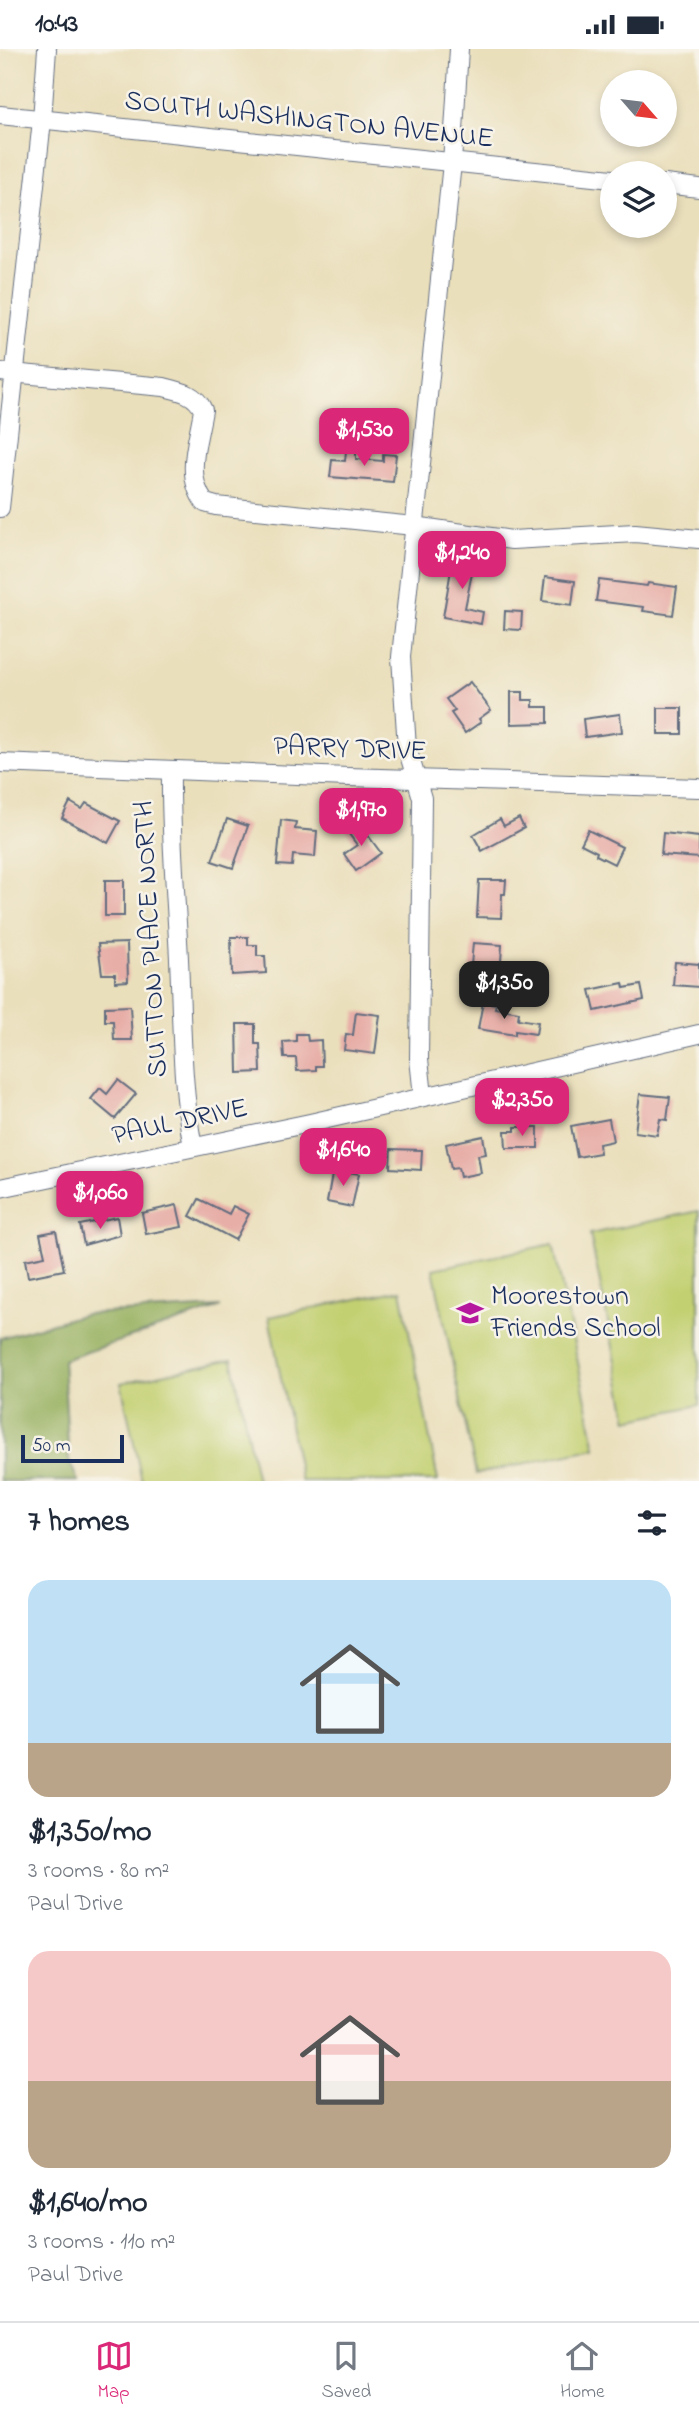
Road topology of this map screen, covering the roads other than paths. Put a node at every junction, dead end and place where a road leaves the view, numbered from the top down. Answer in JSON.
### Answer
{"nodes":[{"id":1,"x":47,"y":49,"type":"edge"},
{"id":2,"x":459,"y":49,"type":"edge"},
{"id":3,"x":0,"y":115,"type":"edge"},
{"id":4,"x":42,"y":120,"type":"junction"},
{"id":5,"x":452,"y":163,"type":"junction"},
{"id":6,"x":600,"y":178,"type":"edge"},
{"id":7,"x":677,"y":185,"type":"edge"},
{"id":8,"x":699,"y":188,"type":"edge"},
{"id":9,"x":7,"y":372,"type":"edge"},
{"id":10,"x":0,"y":508,"type":"edge"},
{"id":11,"x":414,"y":526,"type":"junction"},
{"id":12,"x":699,"y":539,"type":"edge"},
{"id":13,"x":0,"y":763,"type":"edge"},
{"id":14,"x":171,"y":770,"type":"junction"},
{"id":15,"x":418,"y":779,"type":"junction"},
{"id":16,"x":699,"y":788,"type":"edge"},
{"id":17,"x":699,"y":1034,"type":"edge"},
{"id":18,"x":423,"y":1097,"type":"junction"},
{"id":19,"x":193,"y":1147,"type":"junction"},
{"id":20,"x":0,"y":1188,"type":"edge"}],
"edges":[{"from":1,"to":4,"type":"street"},
{"from":2,"to":5,"type":"street"},
{"from":3,"to":4,"type":"street","name":"SOUTH WASHINGTON AVENUE"},
{"from":4,"to":5,"type":"street","name":"SOUTH WASHINGTON AVENUE"},
{"from":4,"to":9,"type":"street"},
{"from":5,"to":6,"type":"street","name":"SOUTH WASHINGTON AVENUE"},
{"from":5,"to":11,"type":"street"},
{"from":7,"to":8,"type":"street"},
{"from":9,"to":10,"type":"street"},
{"from":9,"to":11,"type":"street"},
{"from":11,"to":12,"type":"street"},
{"from":11,"to":15,"type":"street"},
{"from":13,"to":14,"type":"street","name":"PARRY DRIVE"},
{"from":14,"to":15,"type":"street","name":"PARRY DRIVE"},
{"from":14,"to":19,"type":"street","name":"SUTTON PLACE NORTH"},
{"from":15,"to":16,"type":"street","name":"PARRY DRIVE"},
{"from":15,"to":18,"type":"street"},
{"from":17,"to":18,"type":"street","name":"PAUL DRIVE"},
{"from":18,"to":19,"type":"street","name":"PAUL DRIVE"},
{"from":19,"to":20,"type":"street","name":"PAUL DRIVE"}]}
